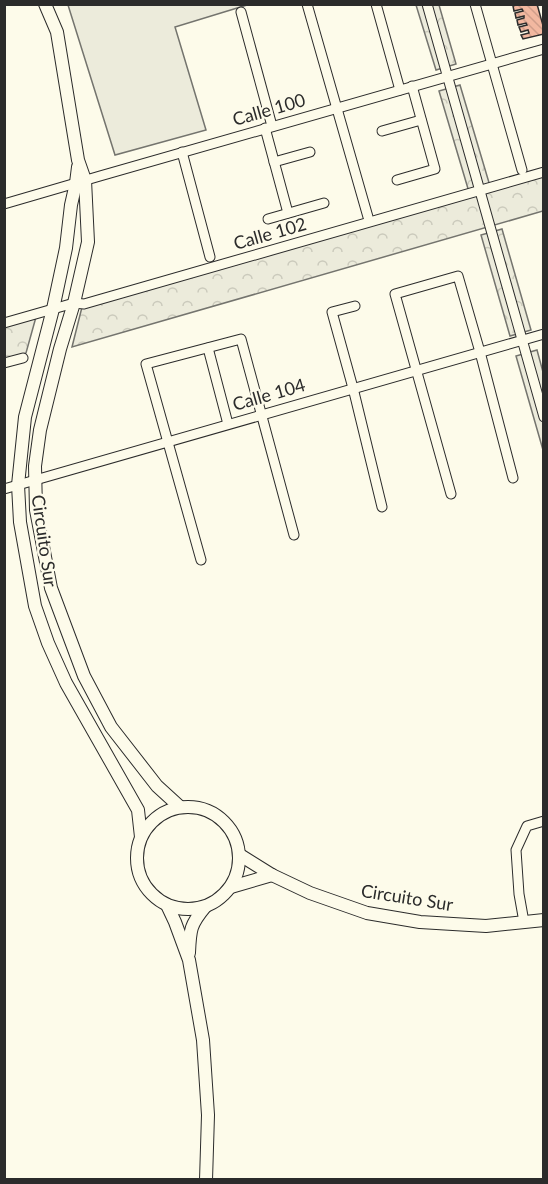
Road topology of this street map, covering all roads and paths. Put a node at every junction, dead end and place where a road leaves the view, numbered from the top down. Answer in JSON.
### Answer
{"nodes":[{"id":1,"x":45,"y":4,"type":"edge"},
{"id":2,"x":307,"y":4,"type":"edge"},
{"id":3,"x":376,"y":4,"type":"edge"},
{"id":4,"x":427,"y":4,"type":"edge"},
{"id":5,"x":475,"y":4,"type":"edge"},
{"id":6,"x":241,"y":12,"type":"dead end"},
{"id":7,"x":543,"y":49,"type":"edge"},
{"id":8,"x":492,"y":63,"type":"junction"},
{"id":9,"x":447,"y":76,"type":"junction"},
{"id":10,"x":412,"y":86,"type":"junction"},
{"id":11,"x":400,"y":90,"type":"junction"},
{"id":12,"x":337,"y":108,"type":"junction"},
{"id":13,"x":421,"y":120,"type":"junction"},
{"id":14,"x":268,"y":127,"type":"junction"},
{"id":15,"x":382,"y":130,"type":"dead end"},
{"id":16,"x":182,"y":152,"type":"junction"},
{"id":17,"x":310,"y":152,"type":"dead end"},
{"id":18,"x":274,"y":162,"type":"junction"},
{"id":19,"x":522,"y":170,"type":"dead end"},
{"id":20,"x":543,"y":172,"type":"edge"},
{"id":21,"x":397,"y":180,"type":"dead end"},
{"id":22,"x":80,"y":182,"type":"junction"},
{"id":23,"x":480,"y":191,"type":"junction"},
{"id":24,"x":324,"y":203,"type":"dead end"},
{"id":25,"x":4,"y":204,"type":"edge"},
{"id":26,"x":288,"y":213,"type":"junction"},
{"id":27,"x":368,"y":217,"type":"dead end"},
{"id":28,"x":268,"y":219,"type":"dead end"},
{"id":29,"x":210,"y":257,"type":"dead end"},
{"id":30,"x":74,"y":303,"type":"junction"},
{"id":31,"x":355,"y":306,"type":"dead end"},
{"id":32,"x":53,"y":309,"type":"junction"},
{"id":33,"x":4,"y":322,"type":"edge"},
{"id":34,"x":543,"y":334,"type":"edge"},
{"id":35,"x":522,"y":340,"type":"junction"},
{"id":36,"x":208,"y":348,"type":"junction"},
{"id":37,"x":480,"y":352,"type":"junction"},
{"id":38,"x":23,"y":358,"type":"dead end"},
{"id":39,"x":4,"y":363,"type":"edge"},
{"id":40,"x":417,"y":370,"type":"junction"},
{"id":41,"x":354,"y":388,"type":"junction"},
{"id":42,"x":262,"y":415,"type":"junction"},
{"id":43,"x":543,"y":417,"type":"edge"},
{"id":44,"x":228,"y":424,"type":"junction"},
{"id":45,"x":168,"y":442,"type":"junction"},
{"id":46,"x":513,"y":478,"type":"dead end"},
{"id":47,"x":35,"y":480,"type":"junction"},
{"id":48,"x":18,"y":485,"type":"junction"},
{"id":49,"x":4,"y":489,"type":"edge"},
{"id":50,"x":451,"y":494,"type":"dead end"},
{"id":51,"x":382,"y":507,"type":"dead end"},
{"id":52,"x":294,"y":535,"type":"dead end"},
{"id":53,"x":201,"y":560,"type":"dead end"},
{"id":54,"x":180,"y":807,"type":"junction"},
{"id":55,"x":543,"y":821,"type":"edge"},
{"id":56,"x":141,"y":837,"type":"junction"},
{"id":57,"x":240,"y":855,"type":"junction"},
{"id":58,"x":272,"y":875,"type":"junction"},
{"id":59,"x":231,"y":887,"type":"junction"},
{"id":60,"x":166,"y":905,"type":"junction"},
{"id":61,"x":205,"y":907,"type":"junction"},
{"id":62,"x":543,"y":920,"type":"edge"},
{"id":63,"x":524,"y":922,"type":"junction"},
{"id":64,"x":189,"y":960,"type":"junction"},
{"id":65,"x":206,"y":1179,"type":"edge"}],
"edges":[{"from":1,"to":22,"type":"street","name":"Circuito Sur"},
{"from":2,"to":12,"type":"street"},
{"from":3,"to":11,"type":"street"},
{"from":4,"to":9,"type":"street"},
{"from":5,"to":8,"type":"street"},
{"from":6,"to":14,"type":"street"},
{"from":7,"to":8,"type":"street","name":"Calle 100"},
{"from":8,"to":9,"type":"street","name":"Calle 100"},
{"from":8,"to":19,"type":"street"},
{"from":9,"to":10,"type":"street","name":"Calle 100"},
{"from":9,"to":23,"type":"street"},
{"from":10,"to":11,"type":"street","name":"Calle 100"},
{"from":10,"to":13,"type":"street"},
{"from":11,"to":12,"type":"street","name":"Calle 100"},
{"from":12,"to":14,"type":"street","name":"Calle 100"},
{"from":12,"to":27,"type":"street"},
{"from":13,"to":15,"type":"street"},
{"from":13,"to":21,"type":"street"},
{"from":14,"to":16,"type":"street","name":"Calle 100"},
{"from":14,"to":18,"type":"street"},
{"from":16,"to":22,"type":"street","name":"Calle 100"},
{"from":16,"to":29,"type":"street"},
{"from":17,"to":18,"type":"street"},
{"from":18,"to":26,"type":"street"},
{"from":20,"to":23,"type":"street","name":"Calle 102"},
{"from":22,"to":25,"type":"street","name":"Calle 100"},
{"from":22,"to":30,"type":"street","name":"Circuito Sur"},
{"from":22,"to":32,"type":"street","name":"Circuito Sur"},
{"from":23,"to":30,"type":"street","name":"Calle 102"},
{"from":23,"to":35,"type":"street"},
{"from":24,"to":26,"type":"street"},
{"from":26,"to":28,"type":"street"},
{"from":30,"to":32,"type":"street","name":"Calle 102"},
{"from":30,"to":47,"type":"street","name":"Circuito Sur"},
{"from":31,"to":41,"type":"street"},
{"from":32,"to":33,"type":"street","name":"Calle 102"},
{"from":32,"to":48,"type":"street","name":"Circuito Sur"},
{"from":34,"to":35,"type":"street","name":"Calle 104"},
{"from":35,"to":37,"type":"street","name":"Calle 104"},
{"from":35,"to":43,"type":"street"},
{"from":36,"to":42,"type":"street"},
{"from":36,"to":44,"type":"street"},
{"from":36,"to":45,"type":"street"},
{"from":37,"to":40,"type":"street","name":"Calle 104"},
{"from":37,"to":40,"type":"street"},
{"from":37,"to":46,"type":"street"},
{"from":38,"to":39,"type":"street"},
{"from":40,"to":41,"type":"street","name":"Calle 104"},
{"from":40,"to":50,"type":"street"},
{"from":41,"to":42,"type":"street","name":"Calle 104"},
{"from":41,"to":51,"type":"street"},
{"from":42,"to":44,"type":"street","name":"Calle 104"},
{"from":42,"to":52,"type":"street"},
{"from":44,"to":45,"type":"street","name":"Calle 104"},
{"from":45,"to":47,"type":"street","name":"Calle 104"},
{"from":45,"to":53,"type":"street"},
{"from":47,"to":48,"type":"street","name":"Calle 104"},
{"from":47,"to":54,"type":"street","name":"Circuito Sur"},
{"from":48,"to":49,"type":"street","name":"Calle 104"},
{"from":48,"to":56,"type":"street","name":"Circuito Sur"},
{"from":54,"to":56,"type":"street"},
{"from":54,"to":57,"type":"street"},
{"from":55,"to":63,"type":"street"},
{"from":56,"to":60,"type":"street"},
{"from":57,"to":58,"type":"street","name":"Circuito Sur"},
{"from":57,"to":59,"type":"street"},
{"from":58,"to":59,"type":"street"},
{"from":58,"to":63,"type":"street","name":"Circuito Sur"},
{"from":59,"to":61,"type":"street"},
{"from":60,"to":61,"type":"street"},
{"from":60,"to":64,"type":"street"},
{"from":61,"to":64,"type":"street"},
{"from":62,"to":63,"type":"street","name":"Circuito Sur"},
{"from":64,"to":65,"type":"street"}]}
